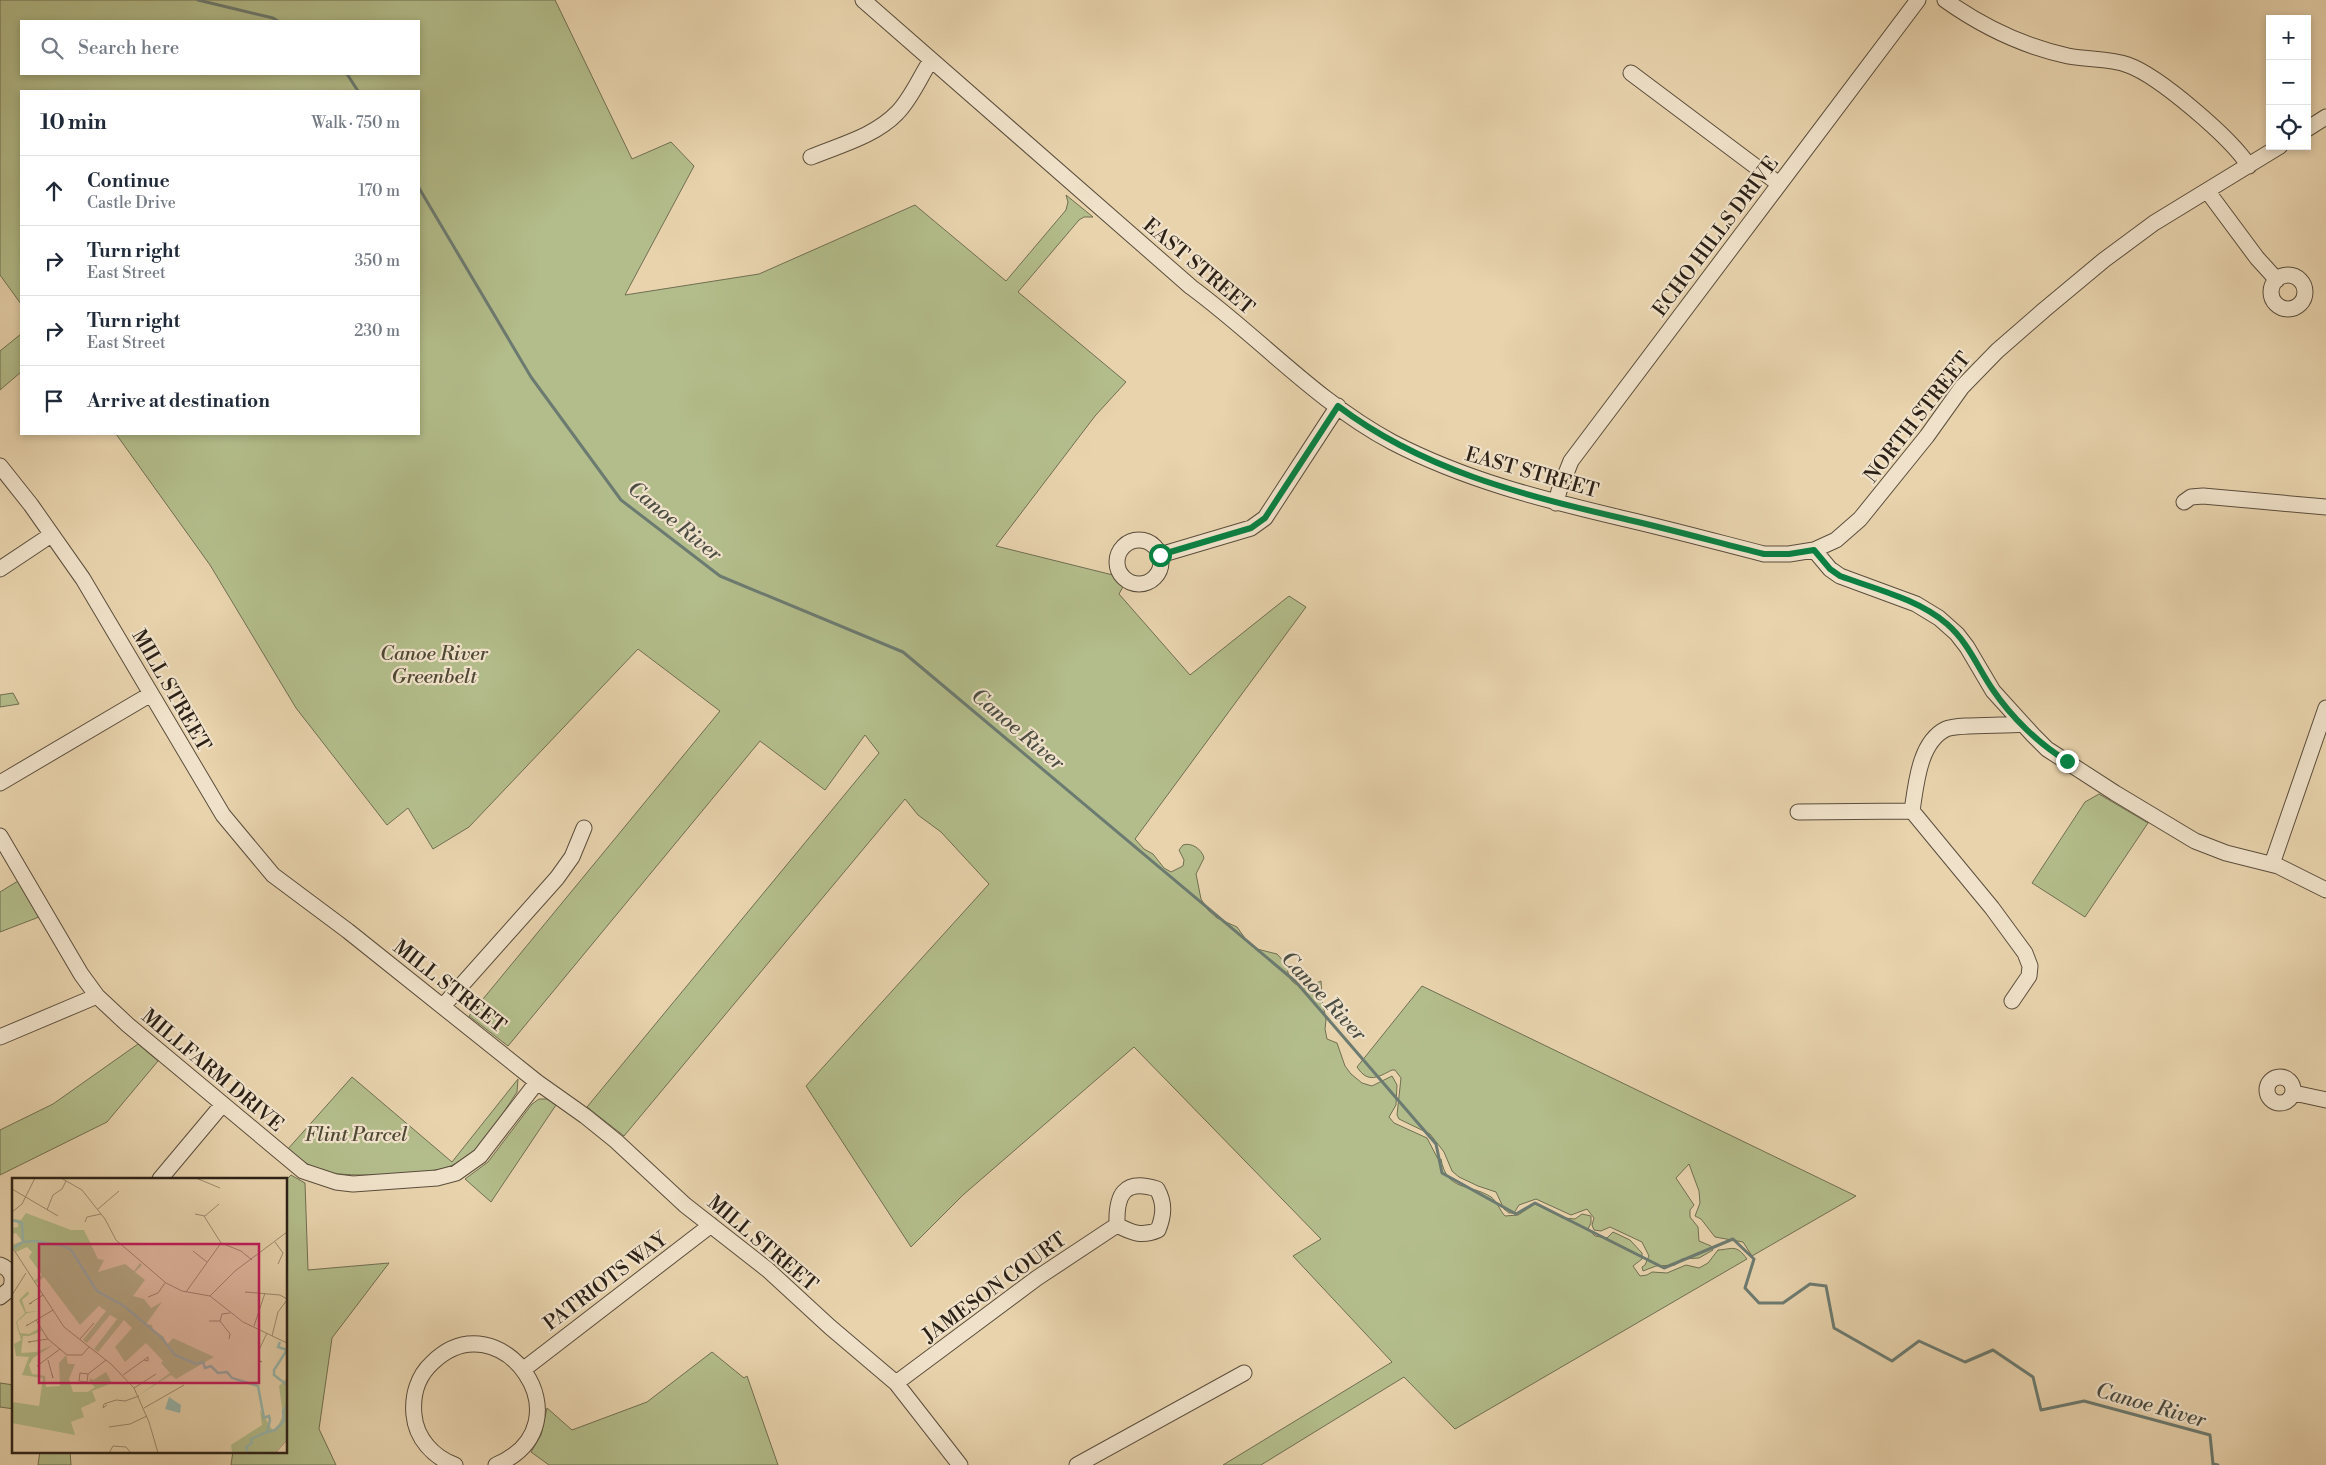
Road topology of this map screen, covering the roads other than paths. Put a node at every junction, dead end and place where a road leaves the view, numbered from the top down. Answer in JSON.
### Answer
{"nodes":[{"id":1,"x":862,"y":0,"type":"edge"},
{"id":2,"x":1918,"y":0,"type":"edge"},
{"id":3,"x":1945,"y":0,"type":"edge"},
{"id":4,"x":931,"y":60,"type":"junction"},
{"id":5,"x":1631,"y":74,"type":"dead end"},
{"id":6,"x":2326,"y":117,"type":"edge"},
{"id":7,"x":2311,"y":126,"type":"edge"},
{"id":8,"x":2274,"y":150,"type":"edge"},
{"id":9,"x":811,"y":156,"type":"dead end"},
{"id":10,"x":2249,"y":166,"type":"junction"},
{"id":11,"x":1779,"y":184,"type":"junction"},
{"id":12,"x":2208,"y":192,"type":"junction"},
{"id":13,"x":2277,"y":280,"type":"dead end"},
{"id":14,"x":1338,"y":406,"type":"junction"},
{"id":15,"x":0,"y":466,"type":"edge"},
{"id":16,"x":1556,"y":502,"type":"junction"},
{"id":17,"x":2184,"y":502,"type":"dead end"},
{"id":18,"x":2326,"y":507,"type":"edge"},
{"id":19,"x":52,"y":535,"type":"junction"},
{"id":20,"x":1814,"y":550,"type":"junction"},
{"id":21,"x":1160,"y":555,"type":"dead end"},
{"id":22,"x":0,"y":569,"type":"edge"},
{"id":23,"x":151,"y":694,"type":"junction"},
{"id":24,"x":2326,"y":708,"type":"edge"},
{"id":25,"x":2022,"y":724,"type":"junction"},
{"id":26,"x":0,"y":783,"type":"edge"},
{"id":27,"x":1912,"y":811,"type":"junction"},
{"id":28,"x":1798,"y":812,"type":"dead end"},
{"id":29,"x":584,"y":828,"type":"dead end"},
{"id":30,"x":0,"y":836,"type":"edge"},
{"id":31,"x":2272,"y":864,"type":"junction"},
{"id":32,"x":2326,"y":890,"type":"edge"},
{"id":33,"x":97,"y":996,"type":"junction"},
{"id":34,"x":2012,"y":1001,"type":"dead end"},
{"id":35,"x":443,"y":1006,"type":"junction"},
{"id":36,"x":0,"y":1037,"type":"edge"},
{"id":37,"x":537,"y":1082,"type":"junction"},
{"id":38,"x":2294,"y":1093,"type":"dead end"},
{"id":39,"x":2326,"y":1100,"type":"edge"},
{"id":40,"x":222,"y":1104,"type":"junction"},
{"id":41,"x":161,"y":1178,"type":"edge"},
{"id":42,"x":711,"y":1226,"type":"junction"},
{"id":43,"x":1117,"y":1226,"type":"dead end"},
{"id":44,"x":8,"y":1270,"type":"edge"},
{"id":45,"x":0,"y":1297,"type":"edge"},
{"id":46,"x":524,"y":1369,"type":"junction"},
{"id":47,"x":1244,"y":1374,"type":"dead end"},
{"id":48,"x":896,"y":1383,"type":"junction"},
{"id":49,"x":455,"y":1465,"type":"edge"},
{"id":50,"x":496,"y":1465,"type":"edge"},
{"id":51,"x":960,"y":1465,"type":"edge"},
{"id":52,"x":1077,"y":1465,"type":"edge"}],
"edges":[{"from":1,"to":4,"type":"street","name":"EAST STREET"},
{"from":2,"to":11,"type":"street","name":"ECHO HILLS DRIVE"},
{"from":3,"to":10,"type":"street"},
{"from":4,"to":9,"type":"street"},
{"from":4,"to":14,"type":"street","name":"EAST STREET"},
{"from":5,"to":11,"type":"street"},
{"from":6,"to":7,"type":"street"},
{"from":8,"to":10,"type":"street","name":"NORTH STREET"},
{"from":10,"to":12,"type":"street","name":"NORTH STREET"},
{"from":11,"to":16,"type":"street","name":"ECHO HILLS DRIVE"},
{"from":12,"to":13,"type":"street"},
{"from":12,"to":20,"type":"street","name":"NORTH STREET"},
{"from":14,"to":16,"type":"street","name":"EAST STREET"},
{"from":14,"to":21,"type":"street"},
{"from":15,"to":19,"type":"street","name":"MILL STREET"},
{"from":16,"to":20,"type":"street","name":"EAST STREET"},
{"from":17,"to":18,"type":"street"},
{"from":19,"to":22,"type":"street"},
{"from":19,"to":23,"type":"street","name":"MILL STREET"},
{"from":20,"to":25,"type":"street"},
{"from":23,"to":26,"type":"street"},
{"from":23,"to":35,"type":"street","name":"MILL STREET"},
{"from":24,"to":31,"type":"street"},
{"from":25,"to":27,"type":"street"},
{"from":25,"to":31,"type":"street"},
{"from":27,"to":28,"type":"street"},
{"from":27,"to":34,"type":"street"},
{"from":29,"to":35,"type":"street"},
{"from":30,"to":33,"type":"street","name":"MILLFARM DRIVE"},
{"from":31,"to":32,"type":"street"},
{"from":33,"to":36,"type":"street"},
{"from":33,"to":40,"type":"street","name":"MILLFARM DRIVE"},
{"from":35,"to":37,"type":"street","name":"MILL STREET"},
{"from":37,"to":40,"type":"street","name":"MILLFARM DRIVE"},
{"from":37,"to":42,"type":"street","name":"MILL STREET"},
{"from":38,"to":39,"type":"street"},
{"from":40,"to":41,"type":"street"},
{"from":42,"to":46,"type":"street","name":"PATRIOTS WAY"},
{"from":42,"to":48,"type":"street","name":"MILL STREET"},
{"from":43,"to":48,"type":"street","name":"JAMESON COURT"},
{"from":44,"to":45,"type":"street"},
{"from":46,"to":49,"type":"street"},
{"from":46,"to":50,"type":"street"},
{"from":47,"to":52,"type":"street"},
{"from":48,"to":51,"type":"street","name":"MILL STREET"}]}
